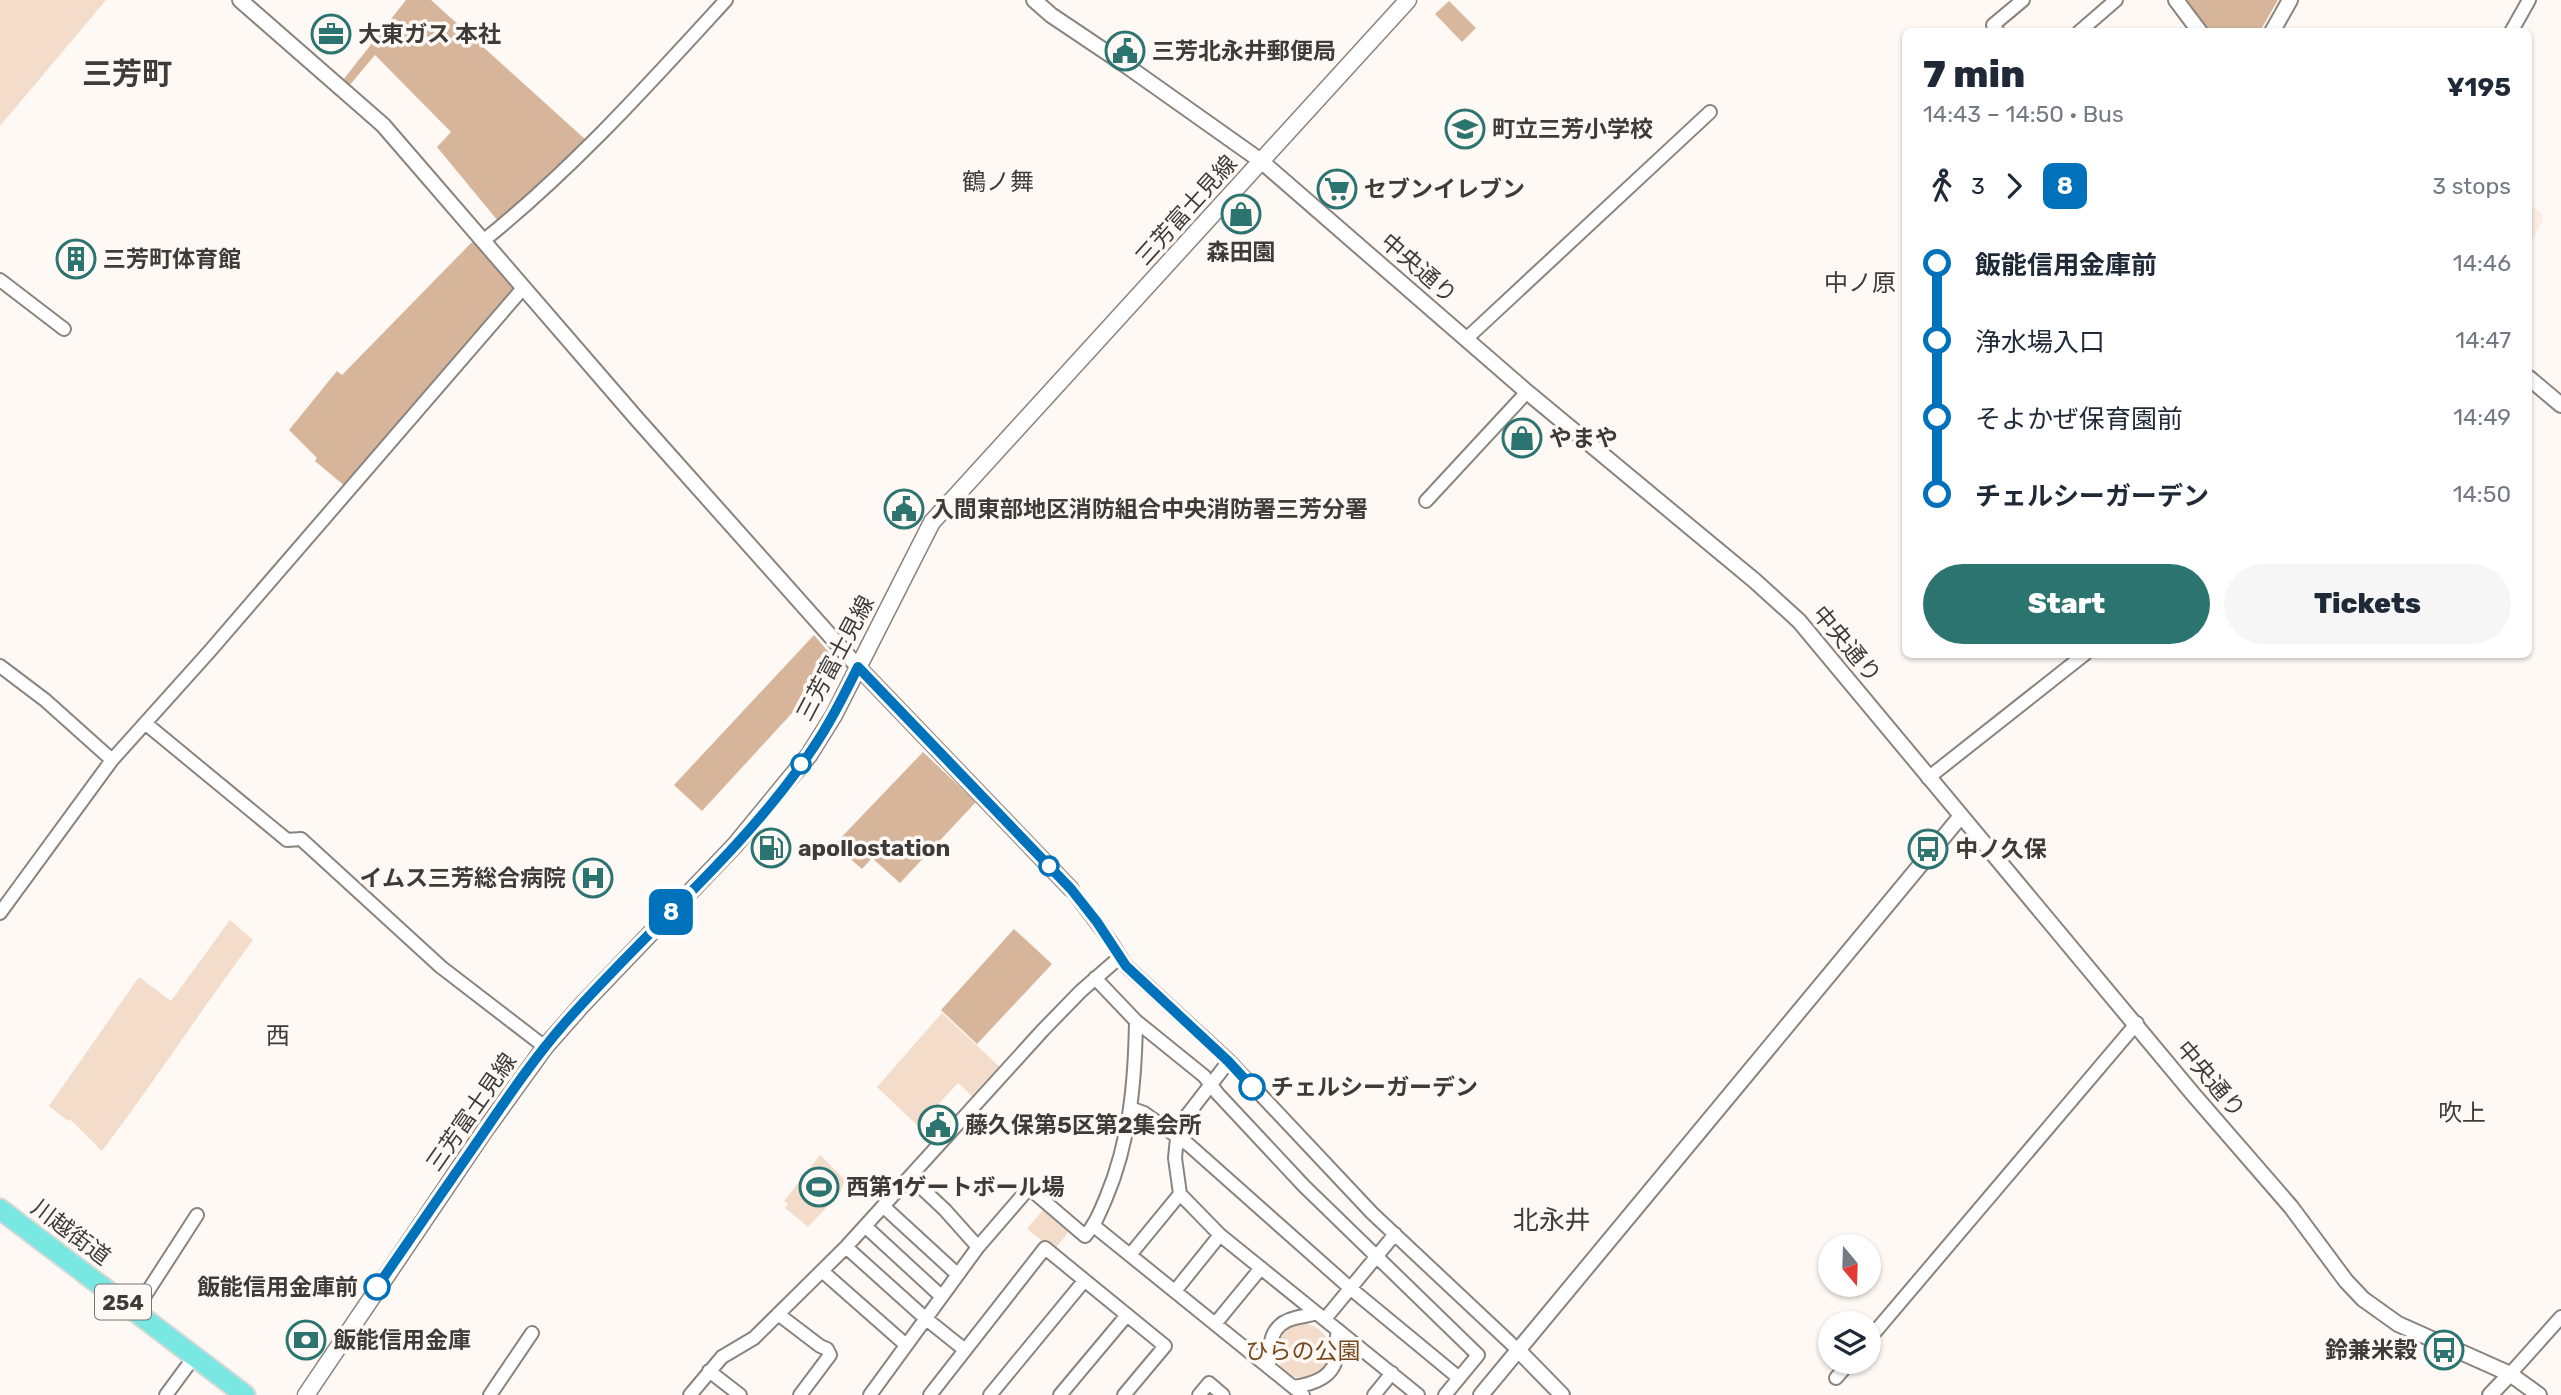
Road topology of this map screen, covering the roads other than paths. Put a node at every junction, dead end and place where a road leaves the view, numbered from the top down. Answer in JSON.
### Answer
{"nodes":[{"id":1,"x":240,"y":0,"type":"edge"},
{"id":2,"x":726,"y":0,"type":"edge"},
{"id":3,"x":1034,"y":0,"type":"edge"},
{"id":4,"x":1408,"y":0,"type":"edge"},
{"id":5,"x":2023,"y":0,"type":"edge"},
{"id":6,"x":2116,"y":0,"type":"edge"},
{"id":7,"x":2176,"y":0,"type":"edge"},
{"id":8,"x":2290,"y":0,"type":"edge"},
{"id":9,"x":2529,"y":0,"type":"edge"},
{"id":10,"x":1995,"y":28,"type":"edge"},
{"id":11,"x":2084,"y":28,"type":"edge"},
{"id":12,"x":2197,"y":28,"type":"edge"},
{"id":13,"x":2274,"y":28,"type":"edge"},
{"id":14,"x":2513,"y":28,"type":"edge"},
{"id":15,"x":1710,"y":112,"type":"dead end"},
{"id":16,"x":1261,"y":161,"type":"junction"},
{"id":17,"x":483,"y":241,"type":"junction"},
{"id":18,"x":0,"y":280,"type":"edge"},
{"id":19,"x":524,"y":287,"type":"junction"},
{"id":20,"x":64,"y":329,"type":"dead end"},
{"id":21,"x":1466,"y":339,"type":"junction"},
{"id":22,"x":2532,"y":381,"type":"edge"},
{"id":23,"x":1527,"y":392,"type":"junction"},
{"id":24,"x":2561,"y":405,"type":"edge"},
{"id":25,"x":1426,"y":501,"type":"dead end"},
{"id":26,"x":2080,"y":658,"type":"edge"},
{"id":27,"x":0,"y":666,"type":"edge"},
{"id":28,"x":858,"y":667,"type":"junction"},
{"id":29,"x":145,"y":723,"type":"junction"},
{"id":30,"x":112,"y":760,"type":"junction"},
{"id":31,"x":1928,"y":778,"type":"junction"},
{"id":32,"x":1961,"y":816,"type":"junction"},
{"id":33,"x":1071,"y":889,"type":"joint"},
{"id":34,"x":0,"y":913,"type":"edge"},
{"id":35,"x":1120,"y":957,"type":"junction"},
{"id":36,"x":1095,"y":978,"type":"junction"},
{"id":37,"x":1136,"y":1021,"type":"junction"},
{"id":38,"x":2137,"y":1023,"type":"junction"},
{"id":39,"x":545,"y":1047,"type":"junction"},
{"id":40,"x":1228,"y":1061,"type":"junction"},
{"id":41,"x":1211,"y":1084,"type":"junction"},
{"id":42,"x":1130,"y":1108,"type":"junction"},
{"id":43,"x":1177,"y":1138,"type":"junction"},
{"id":44,"x":910,"y":1177,"type":"junction"},
{"id":45,"x":1180,"y":1194,"type":"junction"},
{"id":46,"x":884,"y":1208,"type":"junction"},
{"id":47,"x":0,"y":1209,"type":"edge"},
{"id":48,"x":197,"y":1216,"type":"dead end"},
{"id":49,"x":1094,"y":1226,"type":"junction"},
{"id":50,"x":866,"y":1227,"type":"junction"},
{"id":51,"x":1395,"y":1234,"type":"junction"},
{"id":52,"x":1220,"y":1235,"type":"junction"},
{"id":53,"x":846,"y":1247,"type":"junction"},
{"id":54,"x":978,"y":1247,"type":"junction"},
{"id":55,"x":1130,"y":1255,"type":"junction"},
{"id":56,"x":1376,"y":1257,"type":"junction"},
{"id":57,"x":1261,"y":1268,"type":"junction"},
{"id":58,"x":822,"y":1270,"type":"junction"},
{"id":59,"x":957,"y":1274,"type":"junction"},
{"id":60,"x":1084,"y":1281,"type":"junction"},
{"id":61,"x":1350,"y":1288,"type":"junction"},
{"id":62,"x":1174,"y":1291,"type":"junction"},
{"id":63,"x":941,"y":1296,"type":"junction"},
{"id":64,"x":135,"y":1311,"type":"junction"},
{"id":65,"x":778,"y":1314,"type":"junction"},
{"id":66,"x":1127,"y":1315,"type":"junction"},
{"id":67,"x":1320,"y":1316,"type":"junction"},
{"id":68,"x":2561,"y":1317,"type":"edge"},
{"id":69,"x":925,"y":1318,"type":"junction"},
{"id":70,"x":1215,"y":1324,"type":"junction"},
{"id":71,"x":1881,"y":1325,"type":"edge"},
{"id":72,"x":1338,"y":1330,"type":"junction"},
{"id":73,"x":532,"y":1333,"type":"dead end"},
{"id":74,"x":906,"y":1345,"type":"junction"},
{"id":75,"x":965,"y":1350,"type":"junction"},
{"id":76,"x":1519,"y":1350,"type":"junction"},
{"id":77,"x":194,"y":1357,"type":"junction"},
{"id":78,"x":1269,"y":1367,"type":"junction"},
{"id":79,"x":709,"y":1371,"type":"junction"},
{"id":80,"x":1392,"y":1373,"type":"junction"},
{"id":81,"x":1840,"y":1374,"type":"edge"},
{"id":82,"x":2510,"y":1374,"type":"junction"},
{"id":83,"x":1459,"y":1378,"type":"junction"},
{"id":84,"x":1836,"y":1378,"type":"dead end"},
{"id":85,"x":1298,"y":1391,"type":"edge"},
{"id":86,"x":1559,"y":1394,"type":"edge"},
{"id":87,"x":166,"y":1395,"type":"edge"},
{"id":88,"x":246,"y":1395,"type":"edge"},
{"id":89,"x":306,"y":1395,"type":"edge"},
{"id":90,"x":490,"y":1395,"type":"edge"},
{"id":91,"x":690,"y":1395,"type":"edge"},
{"id":92,"x":740,"y":1395,"type":"edge"},
{"id":93,"x":800,"y":1395,"type":"edge"},
{"id":94,"x":870,"y":1395,"type":"edge"},
{"id":95,"x":930,"y":1395,"type":"edge"},
{"id":96,"x":990,"y":1395,"type":"edge"},
{"id":97,"x":1060,"y":1395,"type":"edge"},
{"id":98,"x":1124,"y":1395,"type":"edge"},
{"id":99,"x":1199,"y":1395,"type":"edge"},
{"id":100,"x":1223,"y":1395,"type":"edge"},
{"id":101,"x":1374,"y":1395,"type":"edge"},
{"id":102,"x":1418,"y":1395,"type":"edge"},
{"id":103,"x":1445,"y":1395,"type":"edge"},
{"id":104,"x":1481,"y":1395,"type":"edge"},
{"id":105,"x":2490,"y":1395,"type":"edge"},
{"id":106,"x":2539,"y":1395,"type":"edge"}],
"edges":[{"from":1,"to":17,"type":"street"},
{"from":2,"to":17,"type":"street"},
{"from":3,"to":16,"type":"street","name":"中央通り"},
{"from":4,"to":16,"type":"main road","name":"三芳富士見線"},
{"from":5,"to":10,"type":"street"},
{"from":6,"to":11,"type":"street"},
{"from":7,"to":12,"type":"street"},
{"from":8,"to":13,"type":"street"},
{"from":9,"to":14,"type":"street"},
{"from":15,"to":21,"type":"street"},
{"from":16,"to":21,"type":"street","name":"中央通り"},
{"from":16,"to":28,"type":"main road","name":"三芳富士見線"},
{"from":17,"to":19,"type":"street"},
{"from":18,"to":20,"type":"street"},
{"from":19,"to":28,"type":"street"},
{"from":19,"to":29,"type":"street"},
{"from":21,"to":23,"type":"street","name":"中央通り"},
{"from":22,"to":24,"type":"street"},
{"from":23,"to":25,"type":"street"},
{"from":23,"to":31,"type":"street","name":"中央通り"},
{"from":26,"to":31,"type":"street"},
{"from":27,"to":30,"type":"street"},
{"from":28,"to":33,"type":"street"},
{"from":28,"to":39,"type":"main road","name":"三芳富士見線"},
{"from":29,"to":30,"type":"street"},
{"from":29,"to":39,"type":"street"},
{"from":30,"to":34,"type":"street"},
{"from":31,"to":32,"type":"street","name":"中央通り"},
{"from":32,"to":38,"type":"street","name":"中央通り"},
{"from":32,"to":76,"type":"street"},
{"from":33,"to":35,"type":"street"},
{"from":35,"to":36,"type":"street"},
{"from":35,"to":40,"type":"street"},
{"from":36,"to":37,"type":"street"},
{"from":36,"to":44,"type":"street"},
{"from":37,"to":41,"type":"street"},
{"from":37,"to":42,"type":"street"},
{"from":38,"to":71,"type":"street"},
{"from":38,"to":82,"type":"street","name":"中央通り"},
{"from":39,"to":89,"type":"main road","name":"三芳富士見線"},
{"from":40,"to":41,"type":"street"},
{"from":40,"to":51,"type":"street"},
{"from":41,"to":43,"type":"street"},
{"from":41,"to":56,"type":"street"},
{"from":42,"to":43,"type":"street"},
{"from":42,"to":49,"type":"street"},
{"from":43,"to":45,"type":"street"},
{"from":43,"to":61,"type":"street"},
{"from":44,"to":46,"type":"street"},
{"from":44,"to":54,"type":"street"},
{"from":45,"to":52,"type":"street"},
{"from":45,"to":55,"type":"street"},
{"from":46,"to":50,"type":"street"},
{"from":46,"to":59,"type":"street"},
{"from":47,"to":64,"type":"highway","name":"川越街道","number":"254"},
{"from":48,"to":64,"type":"street"},
{"from":49,"to":54,"type":"street"},
{"from":49,"to":55,"type":"street"},
{"from":50,"to":53,"type":"street"},
{"from":50,"to":63,"type":"street"},
{"from":51,"to":56,"type":"street"},
{"from":51,"to":76,"type":"street"},
{"from":52,"to":57,"type":"street"},
{"from":52,"to":62,"type":"street"},
{"from":53,"to":58,"type":"street"},
{"from":53,"to":69,"type":"street"},
{"from":54,"to":59,"type":"street"},
{"from":55,"to":62,"type":"street"},
{"from":56,"to":61,"type":"street"},
{"from":56,"to":83,"type":"street"},
{"from":57,"to":67,"type":"street"},
{"from":57,"to":70,"type":"street"},
{"from":58,"to":65,"type":"street"},
{"from":58,"to":74,"type":"street"},
{"from":59,"to":63,"type":"street"},
{"from":60,"to":66,"type":"street"},
{"from":60,"to":75,"type":"street"},
{"from":60,"to":96,"type":"street"},
{"from":61,"to":67,"type":"street"},
{"from":61,"to":83,"type":"street"},
{"from":62,"to":70,"type":"street"},
{"from":63,"to":69,"type":"street"},
{"from":64,"to":77,"type":"highway","name":"川越街道","number":"254"},
{"from":65,"to":79,"type":"street"},
{"from":65,"to":93,"type":"street"},
{"from":66,"to":97,"type":"street"},
{"from":66,"to":98,"type":"street"},
{"from":67,"to":72,"type":"street"},
{"from":67,"to":78,"type":"street"},
{"from":68,"to":82,"type":"street"},
{"from":69,"to":74,"type":"street"},
{"from":69,"to":75,"type":"street"},
{"from":70,"to":78,"type":"street"},
{"from":72,"to":80,"type":"street"},
{"from":72,"to":85,"type":"street"},
{"from":73,"to":90,"type":"street"},
{"from":74,"to":94,"type":"street"},
{"from":75,"to":95,"type":"street"},
{"from":76,"to":86,"type":"street"},
{"from":76,"to":104,"type":"street"},
{"from":77,"to":87,"type":"street"},
{"from":77,"to":88,"type":"highway","name":"川越街道","number":"254"},
{"from":78,"to":85,"type":"street"},
{"from":79,"to":91,"type":"street"},
{"from":79,"to":92,"type":"street"},
{"from":80,"to":101,"type":"street"},
{"from":80,"to":102,"type":"street"},
{"from":81,"to":84,"type":"street"},
{"from":82,"to":105,"type":"street"},
{"from":82,"to":106,"type":"street","name":"中央通り"},
{"from":83,"to":103,"type":"street"},
{"from":99,"to":100,"type":"street"}]}
